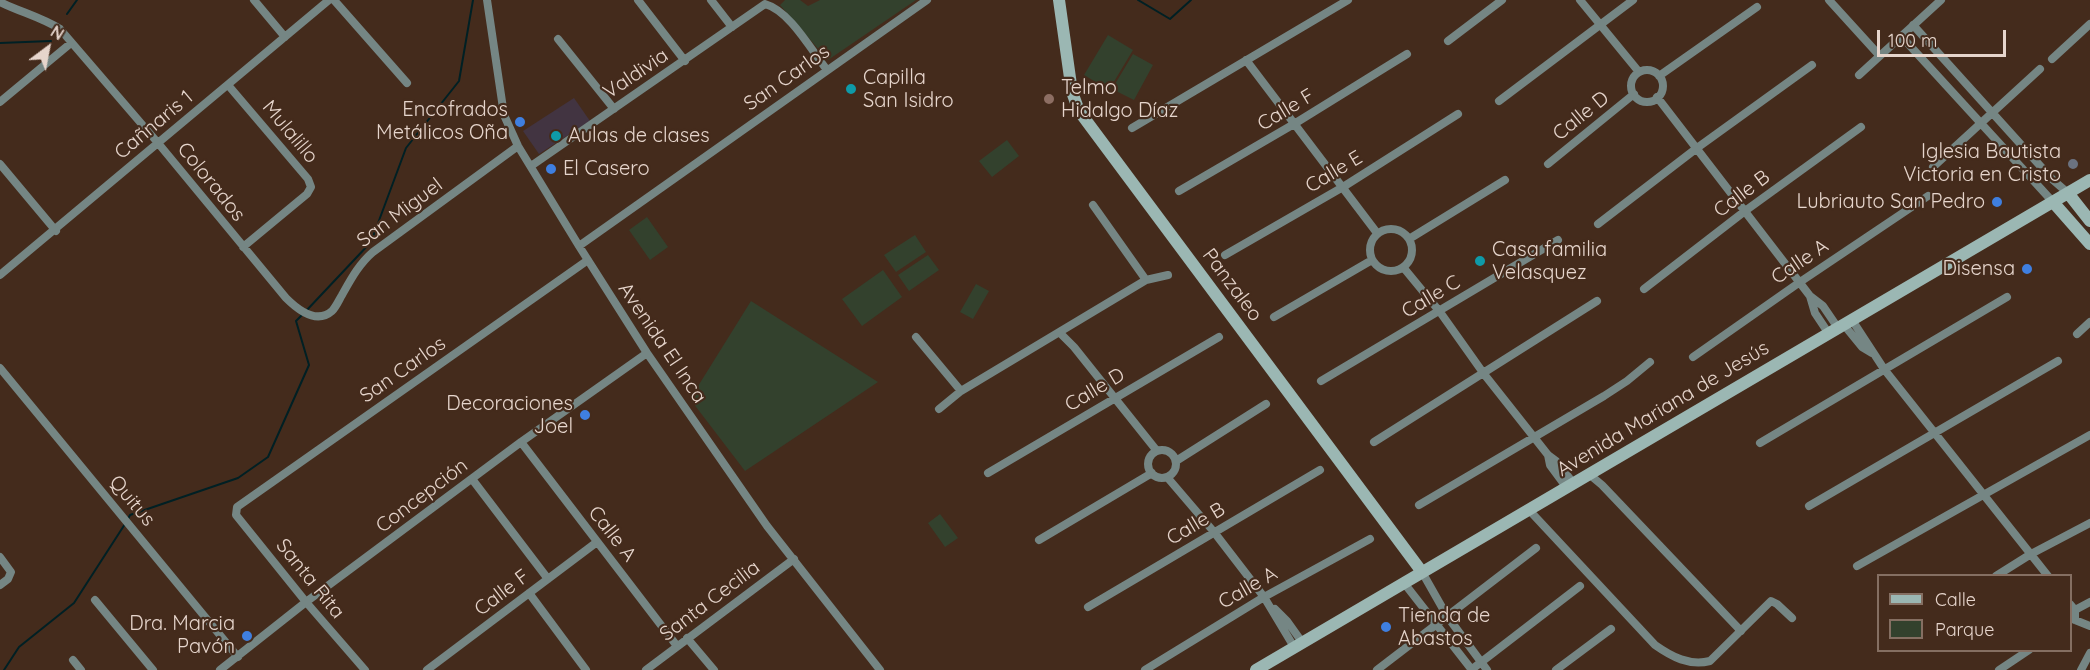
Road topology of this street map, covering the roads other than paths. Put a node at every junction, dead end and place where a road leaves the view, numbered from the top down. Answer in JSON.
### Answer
{"nodes":[{"id":1,"x":254,"y":0,"type":"edge"},
{"id":2,"x":329,"y":0,"type":"edge"},
{"id":3,"x":334,"y":0,"type":"edge"},
{"id":4,"x":487,"y":0,"type":"edge"},
{"id":5,"x":638,"y":0,"type":"edge"},
{"id":6,"x":711,"y":0,"type":"edge"},
{"id":7,"x":927,"y":0,"type":"edge"},
{"id":8,"x":1059,"y":0,"type":"edge"},
{"id":9,"x":1348,"y":0,"type":"edge"},
{"id":10,"x":1502,"y":0,"type":"edge"},
{"id":11,"x":1580,"y":0,"type":"edge"},
{"id":12,"x":1633,"y":0,"type":"edge"},
{"id":13,"x":1829,"y":0,"type":"edge"},
{"id":14,"x":1939,"y":0,"type":"edge"},
{"id":15,"x":0,"y":2,"type":"edge"},
{"id":16,"x":1757,"y":7,"type":"dead end"},
{"id":17,"x":1599,"y":24,"type":"junction"},
{"id":18,"x":2090,"y":24,"type":"edge"},
{"id":19,"x":1913,"y":25,"type":"junction"},
{"id":20,"x":732,"y":27,"type":"junction"},
{"id":21,"x":1901,"y":36,"type":"junction"},
{"id":22,"x":285,"y":37,"type":"junction"},
{"id":23,"x":558,"y":39,"type":"dead end"},
{"id":24,"x":1448,"y":41,"type":"dead end"},
{"id":25,"x":71,"y":43,"type":"junction"},
{"id":26,"x":1407,"y":54,"type":"dead end"},
{"id":27,"x":1879,"y":55,"type":"junction"},
{"id":28,"x":2052,"y":59,"type":"dead end"},
{"id":29,"x":1245,"y":60,"type":"junction"},
{"id":30,"x":685,"y":61,"type":"junction"},
{"id":31,"x":1812,"y":65,"type":"dead end"},
{"id":32,"x":2040,"y":69,"type":"dead end"},
{"id":33,"x":827,"y":70,"type":"junction"},
{"id":34,"x":1639,"y":72,"type":"junction"},
{"id":35,"x":1859,"y":75,"type":"dead end"},
{"id":36,"x":1659,"y":76,"type":"junction"},
{"id":37,"x":407,"y":83,"type":"dead end"},
{"id":38,"x":228,"y":85,"type":"junction"},
{"id":39,"x":1634,"y":94,"type":"junction"},
{"id":40,"x":1658,"y":97,"type":"junction"},
{"id":41,"x":1499,"y":101,"type":"dead end"},
{"id":42,"x":0,"y":102,"type":"edge"},
{"id":43,"x":614,"y":109,"type":"junction"},
{"id":44,"x":1992,"y":112,"type":"junction"},
{"id":45,"x":1458,"y":114,"type":"dead end"},
{"id":46,"x":1981,"y":122,"type":"junction"},
{"id":47,"x":1294,"y":124,"type":"junction"},
{"id":48,"x":1861,"y":127,"type":"dead end"},
{"id":49,"x":1132,"y":128,"type":"dead end"},
{"id":50,"x":159,"y":143,"type":"junction"},
{"id":51,"x":518,"y":146,"type":"junction"},
{"id":52,"x":1697,"y":148,"type":"junction"},
{"id":53,"x":0,"y":164,"type":"edge"},
{"id":54,"x":1548,"y":164,"type":"dead end"},
{"id":55,"x":531,"y":166,"type":"junction"},
{"id":56,"x":1933,"y":166,"type":"dead end"},
{"id":57,"x":1505,"y":180,"type":"dead end"},
{"id":58,"x":2090,"y":180,"type":"edge"},
{"id":59,"x":1343,"y":187,"type":"junction"},
{"id":60,"x":1179,"y":190,"type":"dead end"},
{"id":61,"x":2068,"y":193,"type":"junction"},
{"id":62,"x":1928,"y":196,"type":"dead end"},
{"id":63,"x":2053,"y":202,"type":"junction"},
{"id":64,"x":1093,"y":205,"type":"dead end"},
{"id":65,"x":1744,"y":211,"type":"junction"},
{"id":66,"x":2090,"y":220,"type":"edge"},
{"id":67,"x":1598,"y":224,"type":"dead end"},
{"id":68,"x":56,"y":231,"type":"junction"},
{"id":69,"x":1377,"y":233,"type":"junction"},
{"id":70,"x":1409,"y":239,"type":"junction"},
{"id":71,"x":1558,"y":240,"type":"dead end"},
{"id":72,"x":2090,"y":244,"type":"edge"},
{"id":73,"x":579,"y":246,"type":"junction"},
{"id":74,"x":243,"y":247,"type":"junction"},
{"id":75,"x":1225,"y":255,"type":"dead end"},
{"id":76,"x":588,"y":260,"type":"junction"},
{"id":77,"x":1372,"y":260,"type":"junction"},
{"id":78,"x":1403,"y":267,"type":"junction"},
{"id":79,"x":0,"y":275,"type":"edge"},
{"id":80,"x":1168,"y":276,"type":"dead end"},
{"id":81,"x":1146,"y":280,"type":"junction"},
{"id":82,"x":1800,"y":282,"type":"junction"},
{"id":83,"x":1644,"y":289,"type":"dead end"},
{"id":84,"x":2007,"y":297,"type":"dead end"},
{"id":85,"x":286,"y":298,"type":"joint"},
{"id":86,"x":1598,"y":301,"type":"dead end"},
{"id":87,"x":1440,"y":312,"type":"junction"},
{"id":88,"x":1274,"y":317,"type":"dead end"},
{"id":89,"x":2090,"y":322,"type":"edge"},
{"id":90,"x":1841,"y":327,"type":"junction"},
{"id":91,"x":1060,"y":333,"type":"junction"},
{"id":92,"x":2077,"y":334,"type":"dead end"},
{"id":93,"x":1219,"y":337,"type":"dead end"},
{"id":94,"x":916,"y":338,"type":"dead end"},
{"id":95,"x":647,"y":353,"type":"junction"},
{"id":96,"x":1693,"y":357,"type":"dead end"},
{"id":97,"x":2058,"y":361,"type":"dead end"},
{"id":98,"x":1650,"y":362,"type":"dead end"},
{"id":99,"x":0,"y":368,"type":"edge"},
{"id":100,"x":1884,"y":369,"type":"junction"},
{"id":101,"x":1484,"y":374,"type":"junction"},
{"id":102,"x":1321,"y":381,"type":"dead end"},
{"id":103,"x":961,"y":391,"type":"junction"},
{"id":104,"x":1113,"y":399,"type":"junction"},
{"id":105,"x":1266,"y":404,"type":"dead end"},
{"id":106,"x":939,"y":409,"type":"dead end"},
{"id":107,"x":1934,"y":432,"type":"junction"},
{"id":108,"x":2090,"y":435,"type":"edge"},
{"id":109,"x":1534,"y":437,"type":"junction"},
{"id":110,"x":521,"y":442,"type":"junction"},
{"id":111,"x":1374,"y":442,"type":"dead end"},
{"id":112,"x":1760,"y":443,"type":"dead end"},
{"id":113,"x":1156,"y":451,"type":"junction"},
{"id":114,"x":1176,"y":461,"type":"junction"},
{"id":115,"x":1320,"y":470,"type":"dead end"},
{"id":116,"x":988,"y":473,"type":"dead end"},
{"id":117,"x":1152,"y":473,"type":"junction"},
{"id":118,"x":1590,"y":475,"type":"junction"},
{"id":119,"x":1167,"y":477,"type":"junction"},
{"id":120,"x":472,"y":479,"type":"junction"},
{"id":121,"x":1571,"y":486,"type":"junction"},
{"id":122,"x":1984,"y":494,"type":"junction"},
{"id":123,"x":1419,"y":505,"type":"dead end"},
{"id":124,"x":1809,"y":506,"type":"dead end"},
{"id":125,"x":237,"y":507,"type":"joint"},
{"id":126,"x":1529,"y":510,"type":"junction"},
{"id":127,"x":2090,"y":523,"type":"edge"},
{"id":128,"x":1214,"y":532,"type":"junction"},
{"id":129,"x":1370,"y":538,"type":"dead end"},
{"id":130,"x":1039,"y":540,"type":"dead end"},
{"id":131,"x":597,"y":543,"type":"junction"},
{"id":132,"x":1536,"y":548,"type":"dead end"},
{"id":133,"x":2031,"y":554,"type":"junction"},
{"id":134,"x":0,"y":557,"type":"edge"},
{"id":135,"x":794,"y":559,"type":"junction"},
{"id":136,"x":1857,"y":566,"type":"dead end"},
{"id":137,"x":1422,"y":572,"type":"junction"},
{"id":138,"x":1999,"y":574,"type":"edge"},
{"id":139,"x":2046,"y":574,"type":"edge"},
{"id":140,"x":548,"y":579,"type":"junction"},
{"id":141,"x":1404,"y":583,"type":"junction"},
{"id":142,"x":0,"y":585,"type":"edge"},
{"id":143,"x":1580,"y":586,"type":"dead end"},
{"id":144,"x":529,"y":593,"type":"junction"},
{"id":145,"x":1264,"y":597,"type":"junction"},
{"id":146,"x":94,"y":600,"type":"dead end"},
{"id":147,"x":306,"y":602,"type":"junction"},
{"id":148,"x":2090,"y":602,"type":"edge"},
{"id":149,"x":1089,"y":607,"type":"dead end"},
{"id":150,"x":2073,"y":607,"type":"edge"},
{"id":151,"x":1447,"y":616,"type":"junction"},
{"id":152,"x":1792,"y":618,"type":"dead end"},
{"id":153,"x":2073,"y":621,"type":"edge"},
{"id":154,"x":1436,"y":625,"type":"junction"},
{"id":155,"x":2090,"y":626,"type":"edge"},
{"id":156,"x":1611,"y":629,"type":"dead end"},
{"id":157,"x":1741,"y":631,"type":"junction"},
{"id":158,"x":687,"y":638,"type":"junction"},
{"id":159,"x":1298,"y":645,"type":"junction"},
{"id":160,"x":678,"y":646,"type":"junction"},
{"id":161,"x":2027,"y":652,"type":"edge"},
{"id":162,"x":2090,"y":652,"type":"edge"},
{"id":163,"x":238,"y":657,"type":"junction"},
{"id":164,"x":73,"y":660,"type":"dead end"},
{"id":165,"x":1481,"y":662,"type":"junction"},
{"id":166,"x":81,"y":670,"type":"edge"},
{"id":167,"x":153,"y":670,"type":"edge"},
{"id":168,"x":220,"y":670,"type":"edge"},
{"id":169,"x":365,"y":670,"type":"edge"},
{"id":170,"x":427,"y":670,"type":"edge"},
{"id":171,"x":586,"y":670,"type":"edge"},
{"id":172,"x":646,"y":670,"type":"edge"},
{"id":173,"x":714,"y":670,"type":"edge"},
{"id":174,"x":880,"y":670,"type":"edge"},
{"id":175,"x":1145,"y":670,"type":"edge"},
{"id":176,"x":1256,"y":670,"type":"edge"},
{"id":177,"x":1377,"y":670,"type":"edge"},
{"id":178,"x":1471,"y":670,"type":"edge"},
{"id":179,"x":1487,"y":670,"type":"edge"},
{"id":180,"x":1556,"y":670,"type":"edge"},
{"id":181,"x":1999,"y":670,"type":"edge"},
{"id":182,"x":2081,"y":670,"type":"edge"}],
"edges":[{"from":1,"to":22,"type":"street"},
{"from":2,"to":22,"type":"street","name":"Cañnaris 1"},
{"from":3,"to":37,"type":"street"},
{"from":4,"to":51,"type":"street","name":"Avenida El Inca"},
{"from":5,"to":30,"type":"street"},
{"from":6,"to":20,"type":"street"},
{"from":7,"to":33,"type":"street","name":"San Carlos"},
{"from":8,"to":137,"type":"street","name":"Panzaleo"},
{"from":9,"to":29,"type":"street"},
{"from":10,"to":24,"type":"street"},
{"from":11,"to":17,"type":"street"},
{"from":12,"to":17,"type":"street"},
{"from":13,"to":27,"type":"street"},
{"from":14,"to":19,"type":"street"},
{"from":15,"to":25,"type":"street","name":"Colorados"},
{"from":16,"to":36,"type":"street"},
{"from":17,"to":34,"type":"street"},
{"from":17,"to":41,"type":"street"},
{"from":18,"to":28,"type":"street"},
{"from":19,"to":21,"type":"street"},
{"from":19,"to":44,"type":"street"},
{"from":20,"to":30,"type":"street","name":"Valdivia"},
{"from":20,"to":33,"type":"street","name":"Valdivia"},
{"from":21,"to":27,"type":"street"},
{"from":21,"to":46,"type":"street"},
{"from":22,"to":38,"type":"street","name":"Cañnaris 1"},
{"from":23,"to":43,"type":"street"},
{"from":25,"to":42,"type":"street"},
{"from":25,"to":50,"type":"street","name":"Colorados"},
{"from":26,"to":47,"type":"street","name":"Calle F"},
{"from":27,"to":35,"type":"street"},
{"from":29,"to":47,"type":"street"},
{"from":29,"to":49,"type":"street"},
{"from":30,"to":43,"type":"street","name":"Valdivia"},
{"from":31,"to":52,"type":"street"},
{"from":32,"to":44,"type":"street"},
{"from":33,"to":73,"type":"street","name":"San Carlos"},
{"from":34,"to":36,"type":"street"},
{"from":34,"to":39,"type":"street"},
{"from":36,"to":40,"type":"street"},
{"from":38,"to":50,"type":"street","name":"Cañnaris 1"},
{"from":38,"to":74,"type":"street","name":"Mulalillo"},
{"from":39,"to":40,"type":"street"},
{"from":39,"to":54,"type":"street","name":"Calle D"},
{"from":40,"to":52,"type":"street"},
{"from":43,"to":55,"type":"street","name":"Valdivia"},
{"from":44,"to":46,"type":"street"},
{"from":44,"to":61,"type":"street"},
{"from":45,"to":59,"type":"street","name":"Calle E"},
{"from":46,"to":56,"type":"street"},
{"from":46,"to":63,"type":"street"},
{"from":47,"to":59,"type":"street"},
{"from":47,"to":60,"type":"street","name":"Calle F"},
{"from":48,"to":65,"type":"street","name":"Calle B"},
{"from":50,"to":68,"type":"street","name":"Cañnaris 1"},
{"from":50,"to":74,"type":"street","name":"Colorados"},
{"from":51,"to":55,"type":"street","name":"Avenida El Inca"},
{"from":51,"to":85,"type":"street","name":"San Miguel"},
{"from":52,"to":65,"type":"street"},
{"from":52,"to":67,"type":"street"},
{"from":53,"to":68,"type":"street"},
{"from":55,"to":73,"type":"street","name":"Avenida El Inca"},
{"from":57,"to":70,"type":"street"},
{"from":58,"to":61,"type":"street","name":"Avenida Mariana de Jesús"},
{"from":59,"to":69,"type":"street"},
{"from":59,"to":75,"type":"street","name":"Calle E"},
{"from":61,"to":63,"type":"street","name":"Avenida Mariana de Jesús"},
{"from":61,"to":66,"type":"street"},
{"from":62,"to":82,"type":"street","name":"Calle A"},
{"from":63,"to":72,"type":"street"},
{"from":63,"to":90,"type":"street","name":"Avenida Mariana de Jesús"},
{"from":64,"to":81,"type":"street"},
{"from":65,"to":82,"type":"street"},
{"from":65,"to":83,"type":"street","name":"Calle B"},
{"from":68,"to":79,"type":"street","name":"Cañnaris 1"},
{"from":69,"to":70,"type":"street"},
{"from":69,"to":77,"type":"street"},
{"from":70,"to":78,"type":"street"},
{"from":71,"to":87,"type":"street","name":"Calle C"},
{"from":73,"to":76,"type":"street","name":"Avenida El Inca"},
{"from":74,"to":85,"type":"street","name":"Colorados"},
{"from":76,"to":95,"type":"street","name":"Avenida El Inca"},
{"from":76,"to":125,"type":"street","name":"San Carlos"},
{"from":77,"to":78,"type":"street"},
{"from":77,"to":88,"type":"street"},
{"from":78,"to":87,"type":"street"},
{"from":80,"to":81,"type":"street"},
{"from":81,"to":91,"type":"street"},
{"from":82,"to":90,"type":"street"},
{"from":82,"to":96,"type":"street","name":"Calle A"},
{"from":84,"to":100,"type":"street"},
{"from":86,"to":101,"type":"street"},
{"from":87,"to":101,"type":"street"},
{"from":87,"to":102,"type":"street","name":"Calle C"},
{"from":89,"to":92,"type":"street"},
{"from":90,"to":100,"type":"street"},
{"from":90,"to":118,"type":"street","name":"Avenida Mariana de Jesús"},
{"from":91,"to":103,"type":"street"},
{"from":91,"to":104,"type":"street"},
{"from":93,"to":104,"type":"street","name":"Calle D"},
{"from":94,"to":103,"type":"street"},
{"from":95,"to":110,"type":"street","name":"Concepción"},
{"from":95,"to":135,"type":"street","name":"Avenida El Inca"},
{"from":97,"to":107,"type":"street"},
{"from":98,"to":109,"type":"street"},
{"from":99,"to":163,"type":"street","name":"Quitus"},
{"from":100,"to":107,"type":"street"},
{"from":100,"to":112,"type":"street"},
{"from":101,"to":109,"type":"street"},
{"from":101,"to":111,"type":"street"},
{"from":103,"to":106,"type":"street"},
{"from":104,"to":113,"type":"street"},
{"from":104,"to":116,"type":"street","name":"Calle D"},
{"from":105,"to":114,"type":"street"},
{"from":107,"to":122,"type":"street"},
{"from":107,"to":124,"type":"street"},
{"from":108,"to":122,"type":"street"},
{"from":109,"to":121,"type":"street"},
{"from":109,"to":123,"type":"street"},
{"from":110,"to":120,"type":"street","name":"Concepción"},
{"from":110,"to":131,"type":"street","name":"Calle A"},
{"from":113,"to":114,"type":"street"},
{"from":113,"to":117,"type":"street"},
{"from":114,"to":119,"type":"street"},
{"from":115,"to":128,"type":"street","name":"Calle B"},
{"from":117,"to":119,"type":"street"},
{"from":117,"to":130,"type":"street"},
{"from":118,"to":121,"type":"street","name":"Avenida Mariana de Jesús"},
{"from":118,"to":157,"type":"street"},
{"from":119,"to":128,"type":"street"},
{"from":120,"to":140,"type":"street"},
{"from":120,"to":147,"type":"street","name":"Concepción"},
{"from":121,"to":126,"type":"street","name":"Avenida Mariana de Jesús"},
{"from":122,"to":133,"type":"street"},
{"from":122,"to":136,"type":"street"},
{"from":125,"to":147,"type":"street","name":"Santa Rita"},
{"from":126,"to":137,"type":"street","name":"Avenida Mariana de Jesús"},
{"from":126,"to":157,"type":"street"},
{"from":127,"to":133,"type":"street"},
{"from":128,"to":145,"type":"street"},
{"from":128,"to":149,"type":"street","name":"Calle B"},
{"from":129,"to":145,"type":"street","name":"Calle A"},
{"from":131,"to":140,"type":"street","name":"Calle F"},
{"from":131,"to":160,"type":"street","name":"Calle A"},
{"from":132,"to":151,"type":"street"},
{"from":133,"to":138,"type":"street"},
{"from":133,"to":139,"type":"street"},
{"from":134,"to":142,"type":"street"},
{"from":135,"to":158,"type":"street","name":"Santa Cecilia"},
{"from":135,"to":174,"type":"street","name":"Avenida El Inca"},
{"from":137,"to":141,"type":"street","name":"Avenida Mariana de Jesús"},
{"from":137,"to":151,"type":"street"},
{"from":140,"to":144,"type":"street","name":"Calle F"},
{"from":141,"to":154,"type":"street"},
{"from":141,"to":159,"type":"street","name":"Avenida Mariana de Jesús"},
{"from":143,"to":165,"type":"street"},
{"from":144,"to":170,"type":"street","name":"Calle F"},
{"from":144,"to":171,"type":"street"},
{"from":145,"to":159,"type":"street"},
{"from":145,"to":175,"type":"street","name":"Calle A"},
{"from":146,"to":167,"type":"street"},
{"from":147,"to":163,"type":"street","name":"Concepción"},
{"from":147,"to":169,"type":"street","name":"Santa Rita"},
{"from":148,"to":150,"type":"street"},
{"from":150,"to":153,"type":"street"},
{"from":151,"to":154,"type":"street"},
{"from":151,"to":165,"type":"street"},
{"from":152,"to":157,"type":"street"},
{"from":153,"to":155,"type":"street"},
{"from":154,"to":177,"type":"street"},
{"from":154,"to":178,"type":"street"},
{"from":156,"to":180,"type":"street"},
{"from":158,"to":160,"type":"street","name":"Santa Cecilia"},
{"from":158,"to":173,"type":"street"},
{"from":159,"to":176,"type":"street","name":"Avenida Mariana de Jesús"},
{"from":160,"to":172,"type":"street","name":"Santa Cecilia"},
{"from":161,"to":181,"type":"street"},
{"from":162,"to":182,"type":"street"},
{"from":163,"to":168,"type":"street","name":"Concepción"},
{"from":164,"to":166,"type":"street"},
{"from":165,"to":178,"type":"street"},
{"from":165,"to":179,"type":"street"}]}
